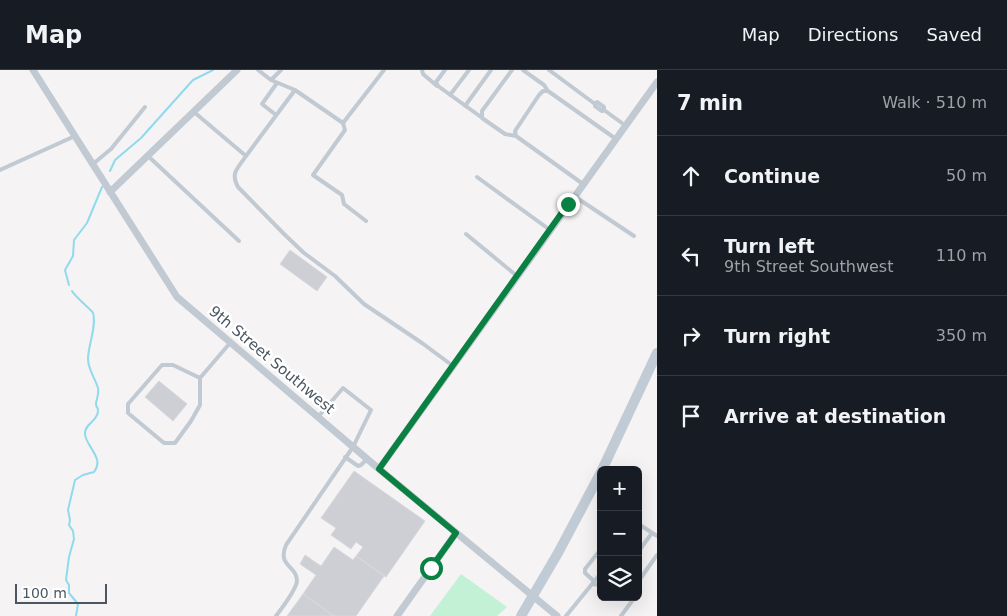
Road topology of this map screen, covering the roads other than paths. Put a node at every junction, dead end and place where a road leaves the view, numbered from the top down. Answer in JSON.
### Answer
{"nodes":[{"id":1,"x":33,"y":70,"type":"edge"},
{"id":2,"x":237,"y":70,"type":"edge"},
{"id":3,"x":258,"y":70,"type":"edge"},
{"id":4,"x":281,"y":70,"type":"edge"},
{"id":5,"x":384,"y":70,"type":"edge"},
{"id":6,"x":422,"y":70,"type":"edge"},
{"id":7,"x":445,"y":70,"type":"edge"},
{"id":8,"x":469,"y":70,"type":"edge"},
{"id":9,"x":491,"y":70,"type":"edge"},
{"id":10,"x":512,"y":70,"type":"edge"},
{"id":11,"x":523,"y":70,"type":"edge"},
{"id":12,"x":549,"y":70,"type":"edge"},
{"id":13,"x":271,"y":80,"type":"junction"},
{"id":14,"x":657,"y":82,"type":"edge"},
{"id":15,"x":277,"y":83,"type":"junction"},
{"id":16,"x":438,"y":86,"type":"junction"},
{"id":17,"x":295,"y":90,"type":"junction"},
{"id":18,"x":548,"y":91,"type":"junction"},
{"id":19,"x":648,"y":94,"type":"junction"},
{"id":20,"x":450,"y":95,"type":"junction"},
{"id":21,"x":657,"y":96,"type":"edge"},
{"id":22,"x":145,"y":106,"type":"dead end"},
{"id":23,"x":465,"y":106,"type":"junction"},
{"id":24,"x":194,"y":112,"type":"junction"},
{"id":25,"x":276,"y":115,"type":"junction"},
{"id":26,"x":482,"y":118,"type":"junction"},
{"id":27,"x":343,"y":123,"type":"junction"},
{"id":28,"x":626,"y":126,"type":"junction"},
{"id":29,"x":75,"y":136,"type":"junction"},
{"id":30,"x":516,"y":136,"type":"junction"},
{"id":31,"x":616,"y":139,"type":"junction"},
{"id":32,"x":148,"y":156,"type":"junction"},
{"id":33,"x":246,"y":156,"type":"junction"},
{"id":34,"x":93,"y":164,"type":"junction"},
{"id":35,"x":0,"y":170,"type":"edge"},
{"id":36,"x":477,"y":177,"type":"dead end"},
{"id":37,"x":583,"y":184,"type":"junction"},
{"id":38,"x":110,"y":192,"type":"junction"},
{"id":39,"x":574,"y":196,"type":"junction"},
{"id":40,"x":366,"y":221,"type":"dead end"},
{"id":41,"x":550,"y":230,"type":"junction"},
{"id":42,"x":466,"y":234,"type":"dead end"},
{"id":43,"x":634,"y":236,"type":"dead end"},
{"id":44,"x":239,"y":241,"type":"dead end"},
{"id":45,"x":517,"y":276,"type":"junction"},
{"id":46,"x":230,"y":343,"type":"junction"},
{"id":47,"x":657,"y":353,"type":"edge"},
{"id":48,"x":453,"y":366,"type":"junction"},
{"id":49,"x":200,"y":378,"type":"junction"},
{"id":50,"x":318,"y":417,"type":"junction"},
{"id":51,"x":353,"y":447,"type":"junction"},
{"id":52,"x":345,"y":457,"type":"junction"},
{"id":53,"x":367,"y":459,"type":"junction"},
{"id":54,"x":603,"y":466,"type":"edge"},
{"id":55,"x":379,"y":469,"type":"junction"},
{"id":56,"x":597,"y":479,"type":"edge"},
{"id":57,"x":642,"y":526,"type":"edge"},
{"id":58,"x":456,"y":533,"type":"junction"},
{"id":59,"x":655,"y":534,"type":"edge"},
{"id":60,"x":642,"y":548,"type":"edge"},
{"id":61,"x":597,"y":554,"type":"edge"},
{"id":62,"x":657,"y":555,"type":"edge"},
{"id":63,"x":642,"y":576,"type":"edge"},
{"id":64,"x":597,"y":578,"type":"edge"},
{"id":65,"x":593,"y":582,"type":"junction"},
{"id":66,"x":597,"y":584,"type":"edge"},
{"id":67,"x":533,"y":596,"type":"junction"},
{"id":68,"x":632,"y":601,"type":"edge"},
{"id":69,"x":276,"y":616,"type":"edge"},
{"id":70,"x":397,"y":616,"type":"edge"},
{"id":71,"x":521,"y":616,"type":"edge"},
{"id":72,"x":556,"y":616,"type":"edge"},
{"id":73,"x":566,"y":616,"type":"edge"},
{"id":74,"x":621,"y":616,"type":"edge"}],
"edges":[{"from":1,"to":29,"type":"street","name":"9th Street Southwest"},
{"from":2,"to":24,"type":"street"},
{"from":3,"to":13,"type":"lane"},
{"from":4,"to":13,"type":"lane"},
{"from":5,"to":27,"type":"lane"},
{"from":6,"to":16,"type":"lane"},
{"from":7,"to":16,"type":"lane"},
{"from":8,"to":20,"type":"lane"},
{"from":9,"to":23,"type":"lane"},
{"from":10,"to":26,"type":"lane"},
{"from":11,"to":18,"type":"lane"},
{"from":12,"to":28,"type":"lane"},
{"from":13,"to":15,"type":"lane"},
{"from":14,"to":19,"type":"street"},
{"from":15,"to":17,"type":"lane"},
{"from":15,"to":25,"type":"lane"},
{"from":16,"to":20,"type":"lane"},
{"from":17,"to":25,"type":"lane"},
{"from":17,"to":27,"type":"lane"},
{"from":18,"to":30,"type":"lane"},
{"from":18,"to":31,"type":"lane"},
{"from":19,"to":21,"type":"street"},
{"from":19,"to":28,"type":"street"},
{"from":20,"to":23,"type":"lane"},
{"from":22,"to":34,"type":"lane"},
{"from":23,"to":26,"type":"lane"},
{"from":24,"to":32,"type":"street"},
{"from":24,"to":33,"type":"lane"},
{"from":25,"to":33,"type":"lane"},
{"from":26,"to":30,"type":"lane"},
{"from":27,"to":40,"type":"lane"},
{"from":28,"to":31,"type":"street"},
{"from":29,"to":34,"type":"street","name":"9th Street Southwest"},
{"from":29,"to":35,"type":"lane"},
{"from":30,"to":37,"type":"lane"},
{"from":31,"to":37,"type":"street"},
{"from":32,"to":38,"type":"street"},
{"from":32,"to":44,"type":"lane"},
{"from":33,"to":48,"type":"lane"},
{"from":34,"to":38,"type":"street","name":"9th Street Southwest"},
{"from":36,"to":41,"type":"lane"},
{"from":37,"to":39,"type":"street"},
{"from":38,"to":46,"type":"street","name":"9th Street Southwest"},
{"from":39,"to":41,"type":"street"},
{"from":39,"to":43,"type":"lane"},
{"from":41,"to":45,"type":"street"},
{"from":42,"to":45,"type":"lane"},
{"from":45,"to":48,"type":"street"},
{"from":46,"to":49,"type":"lane"},
{"from":46,"to":50,"type":"street","name":"9th Street Southwest"},
{"from":47,"to":54,"type":"main road"},
{"from":48,"to":55,"type":"street"},
{"from":49,"to":49,"type":"lane"},
{"from":50,"to":51,"type":"street","name":"9th Street Southwest"},
{"from":50,"to":51,"type":"lane"},
{"from":51,"to":52,"type":"lane"},
{"from":51,"to":53,"type":"street","name":"9th Street Southwest"},
{"from":52,"to":53,"type":"lane"},
{"from":52,"to":69,"type":"lane"},
{"from":53,"to":55,"type":"street","name":"9th Street Southwest"},
{"from":55,"to":58,"type":"street","name":"9th Street Southwest"},
{"from":56,"to":67,"type":"main road"},
{"from":57,"to":59,"type":"lane"},
{"from":58,"to":67,"type":"street","name":"9th Street Southwest"},
{"from":58,"to":70,"type":"street"},
{"from":59,"to":60,"type":"lane"},
{"from":61,"to":65,"type":"lane"},
{"from":62,"to":63,"type":"lane"},
{"from":64,"to":65,"type":"lane"},
{"from":65,"to":66,"type":"lane"},
{"from":65,"to":73,"type":"lane"},
{"from":67,"to":71,"type":"main road"},
{"from":67,"to":72,"type":"street","name":"9th Street Southwest"},
{"from":68,"to":74,"type":"lane"}]}
